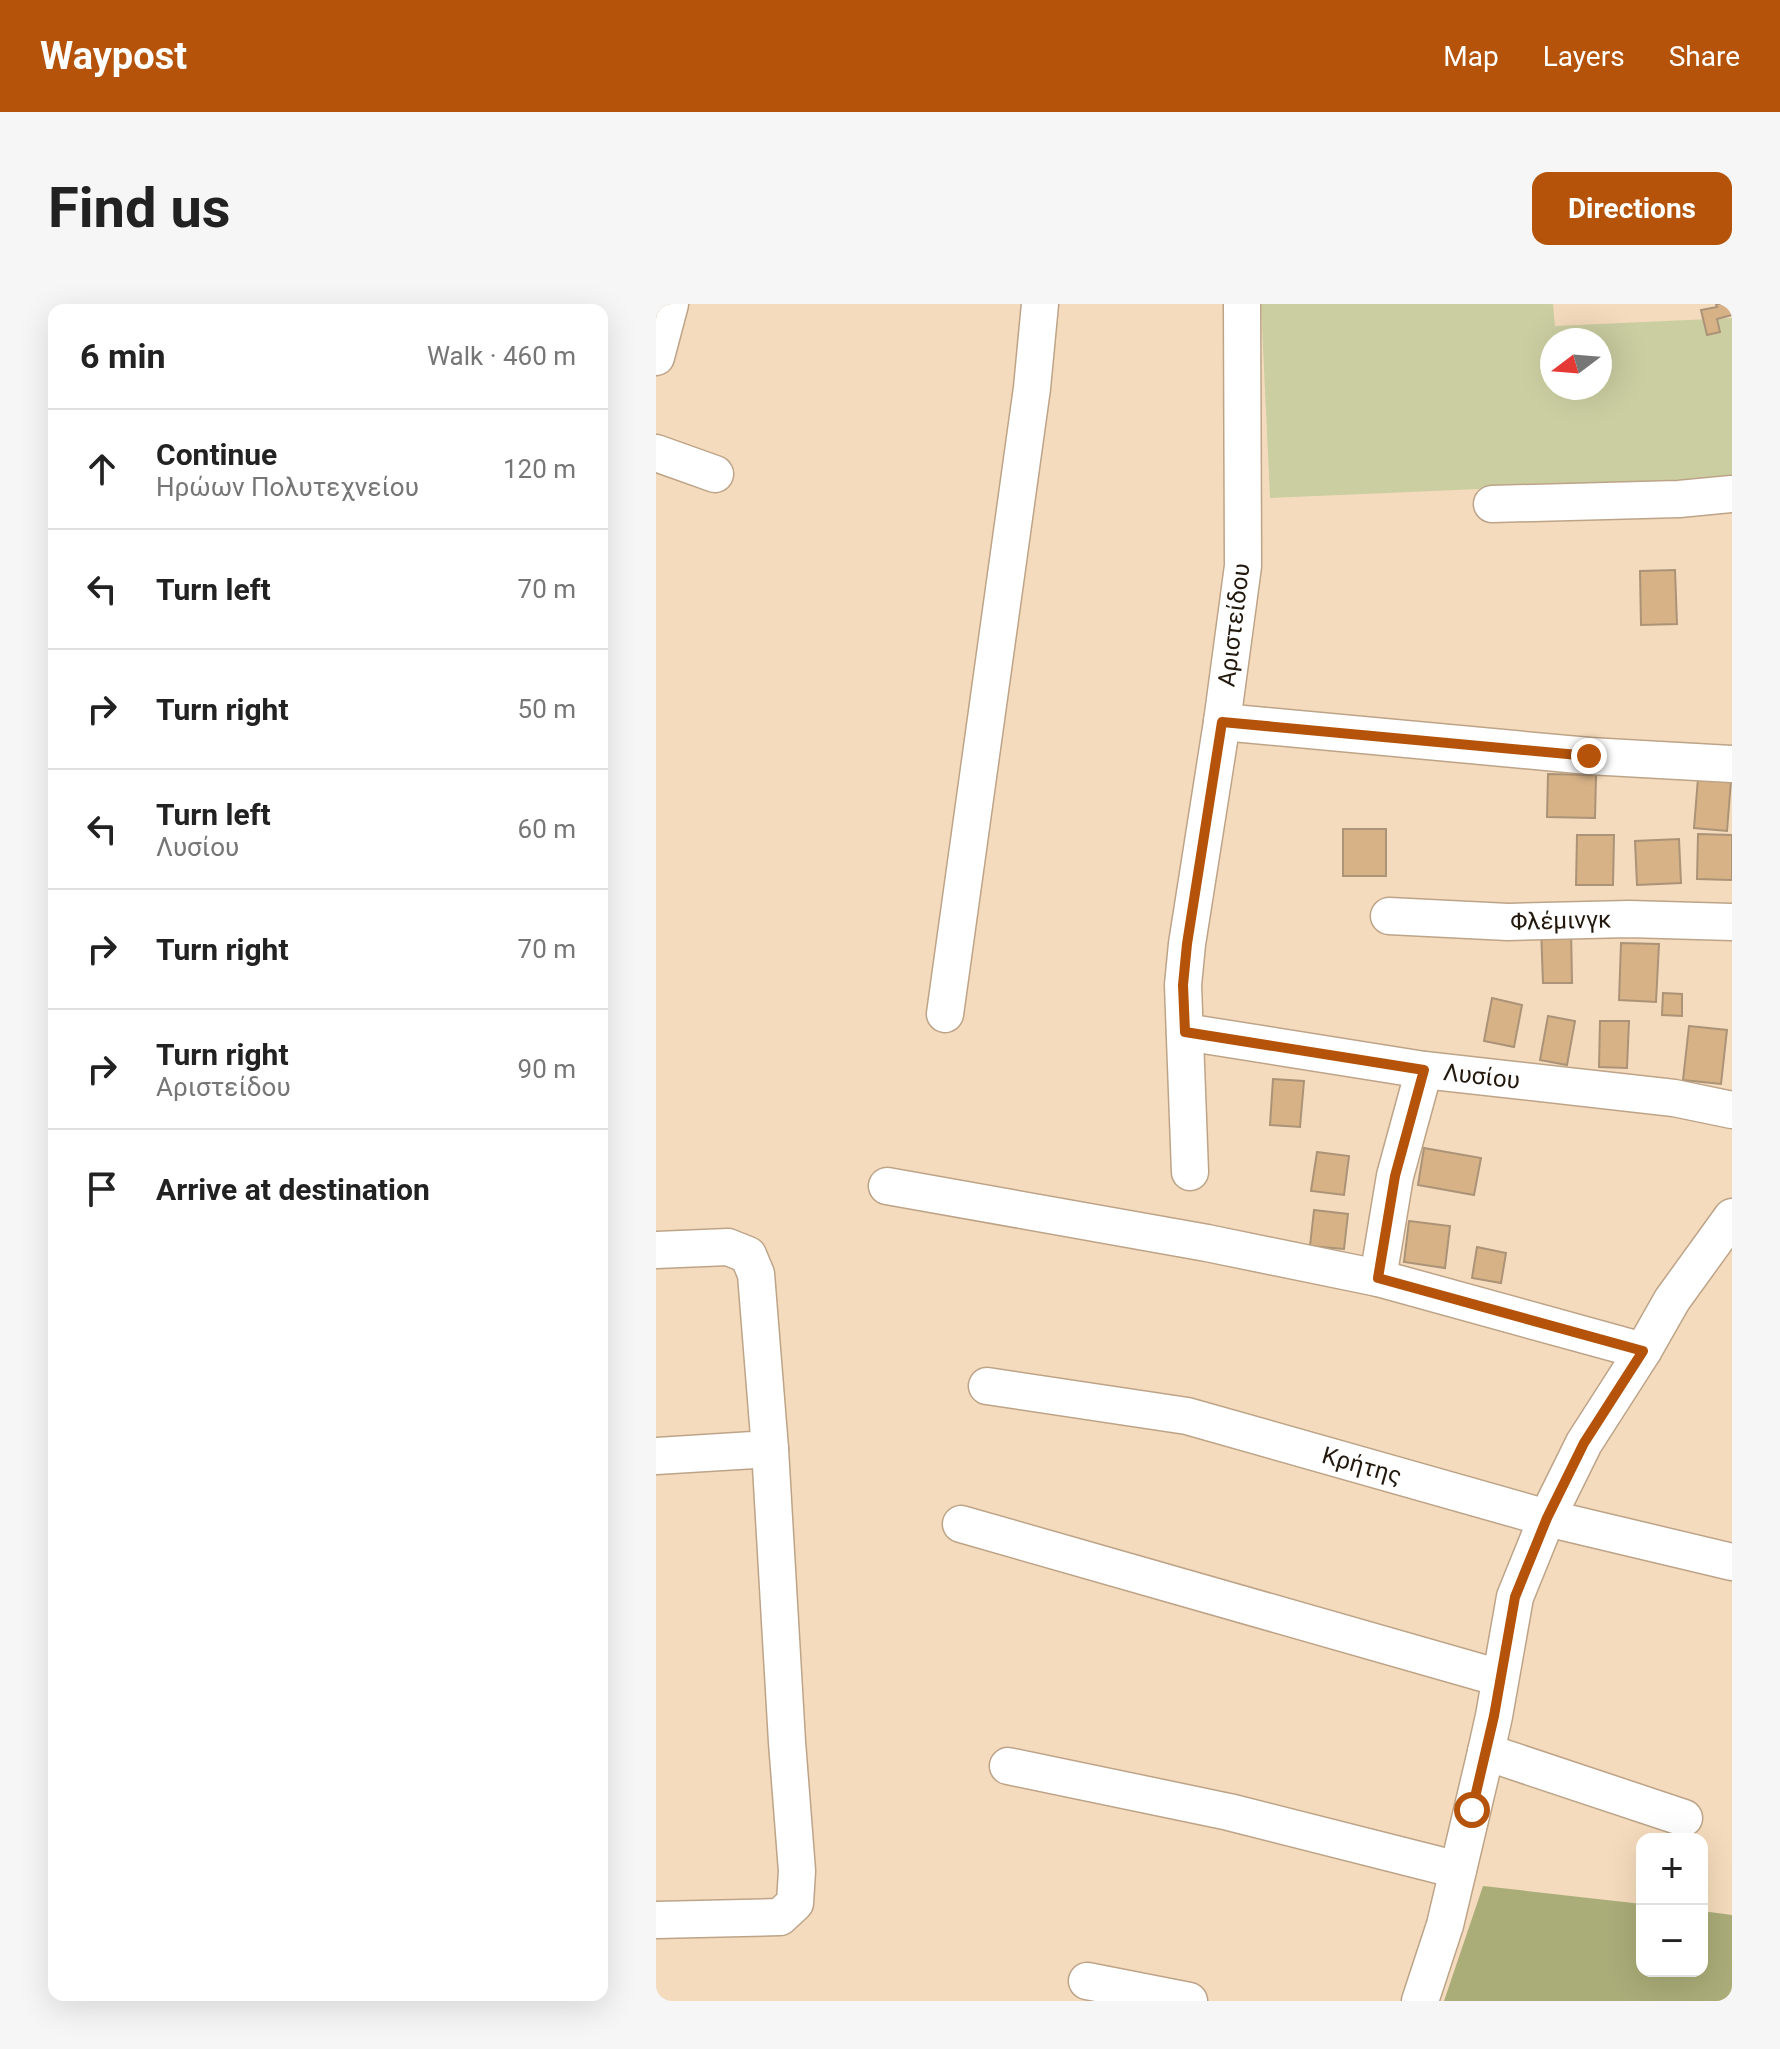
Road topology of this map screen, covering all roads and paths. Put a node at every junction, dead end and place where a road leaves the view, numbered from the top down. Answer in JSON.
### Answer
{"nodes":[{"id":1,"x":670,"y":304,"type":"edge"},
{"id":2,"x":1040,"y":304,"type":"edge"},
{"id":3,"x":1242,"y":304,"type":"edge"},
{"id":4,"x":656,"y":357,"type":"edge"},
{"id":5,"x":656,"y":453,"type":"edge"},
{"id":6,"x":715,"y":474,"type":"dead end"},
{"id":7,"x":1732,"y":494,"type":"edge"},
{"id":8,"x":1492,"y":504,"type":"dead end"},
{"id":9,"x":1222,"y":722,"type":"junction"},
{"id":10,"x":1732,"y":764,"type":"edge"},
{"id":11,"x":1389,"y":916,"type":"dead end"},
{"id":12,"x":1732,"y":922,"type":"edge"},
{"id":13,"x":945,"y":1014,"type":"dead end"},
{"id":14,"x":1185,"y":1032,"type":"junction"},
{"id":15,"x":1424,"y":1070,"type":"junction"},
{"id":16,"x":1732,"y":1110,"type":"edge"},
{"id":17,"x":1190,"y":1172,"type":"dead end"},
{"id":18,"x":887,"y":1186,"type":"dead end"},
{"id":19,"x":1732,"y":1217,"type":"edge"},
{"id":20,"x":656,"y":1250,"type":"edge"},
{"id":21,"x":1378,"y":1278,"type":"junction"},
{"id":22,"x":1643,"y":1351,"type":"junction"},
{"id":23,"x":987,"y":1386,"type":"dead end"},
{"id":24,"x":770,"y":1449,"type":"junction"},
{"id":25,"x":656,"y":1456,"type":"edge"},
{"id":26,"x":1547,"y":1518,"type":"junction"},
{"id":27,"x":961,"y":1524,"type":"dead end"},
{"id":28,"x":1732,"y":1562,"type":"edge"},
{"id":29,"x":1500,"y":1678,"type":"junction"},
{"id":30,"x":1486,"y":1752,"type":"junction"},
{"id":31,"x":1008,"y":1766,"type":"dead end"},
{"id":32,"x":1684,"y":1818,"type":"dead end"},
{"id":33,"x":1458,"y":1870,"type":"junction"},
{"id":34,"x":656,"y":1920,"type":"edge"},
{"id":35,"x":1087,"y":1981,"type":"dead end"},
{"id":36,"x":1189,"y":2001,"type":"edge"},
{"id":37,"x":1420,"y":2001,"type":"edge"}],
"edges":[{"from":1,"to":4,"type":"street"},
{"from":2,"to":13,"type":"street"},
{"from":3,"to":9,"type":"street","name":"Αριστείδου"},
{"from":5,"to":6,"type":"street"},
{"from":7,"to":8,"type":"street"},
{"from":9,"to":10,"type":"street","name":"Αριστείδου"},
{"from":9,"to":14,"type":"street"},
{"from":11,"to":12,"type":"street","name":"Φλέμινγκ"},
{"from":14,"to":15,"type":"street","name":"Λυσίου"},
{"from":14,"to":17,"type":"street"},
{"from":15,"to":16,"type":"street","name":"Λυσίου"},
{"from":15,"to":21,"type":"street"},
{"from":18,"to":21,"type":"street"},
{"from":19,"to":22,"type":"street"},
{"from":20,"to":24,"type":"street"},
{"from":21,"to":22,"type":"street"},
{"from":22,"to":26,"type":"street"},
{"from":23,"to":26,"type":"street","name":"Κρήτης"},
{"from":24,"to":25,"type":"street"},
{"from":24,"to":34,"type":"street"},
{"from":26,"to":28,"type":"street","name":"Κρήτης"},
{"from":26,"to":29,"type":"street"},
{"from":27,"to":29,"type":"street"},
{"from":29,"to":30,"type":"street"},
{"from":30,"to":32,"type":"street"},
{"from":30,"to":33,"type":"street"},
{"from":31,"to":33,"type":"street"},
{"from":33,"to":37,"type":"street"},
{"from":35,"to":36,"type":"street"}]}
